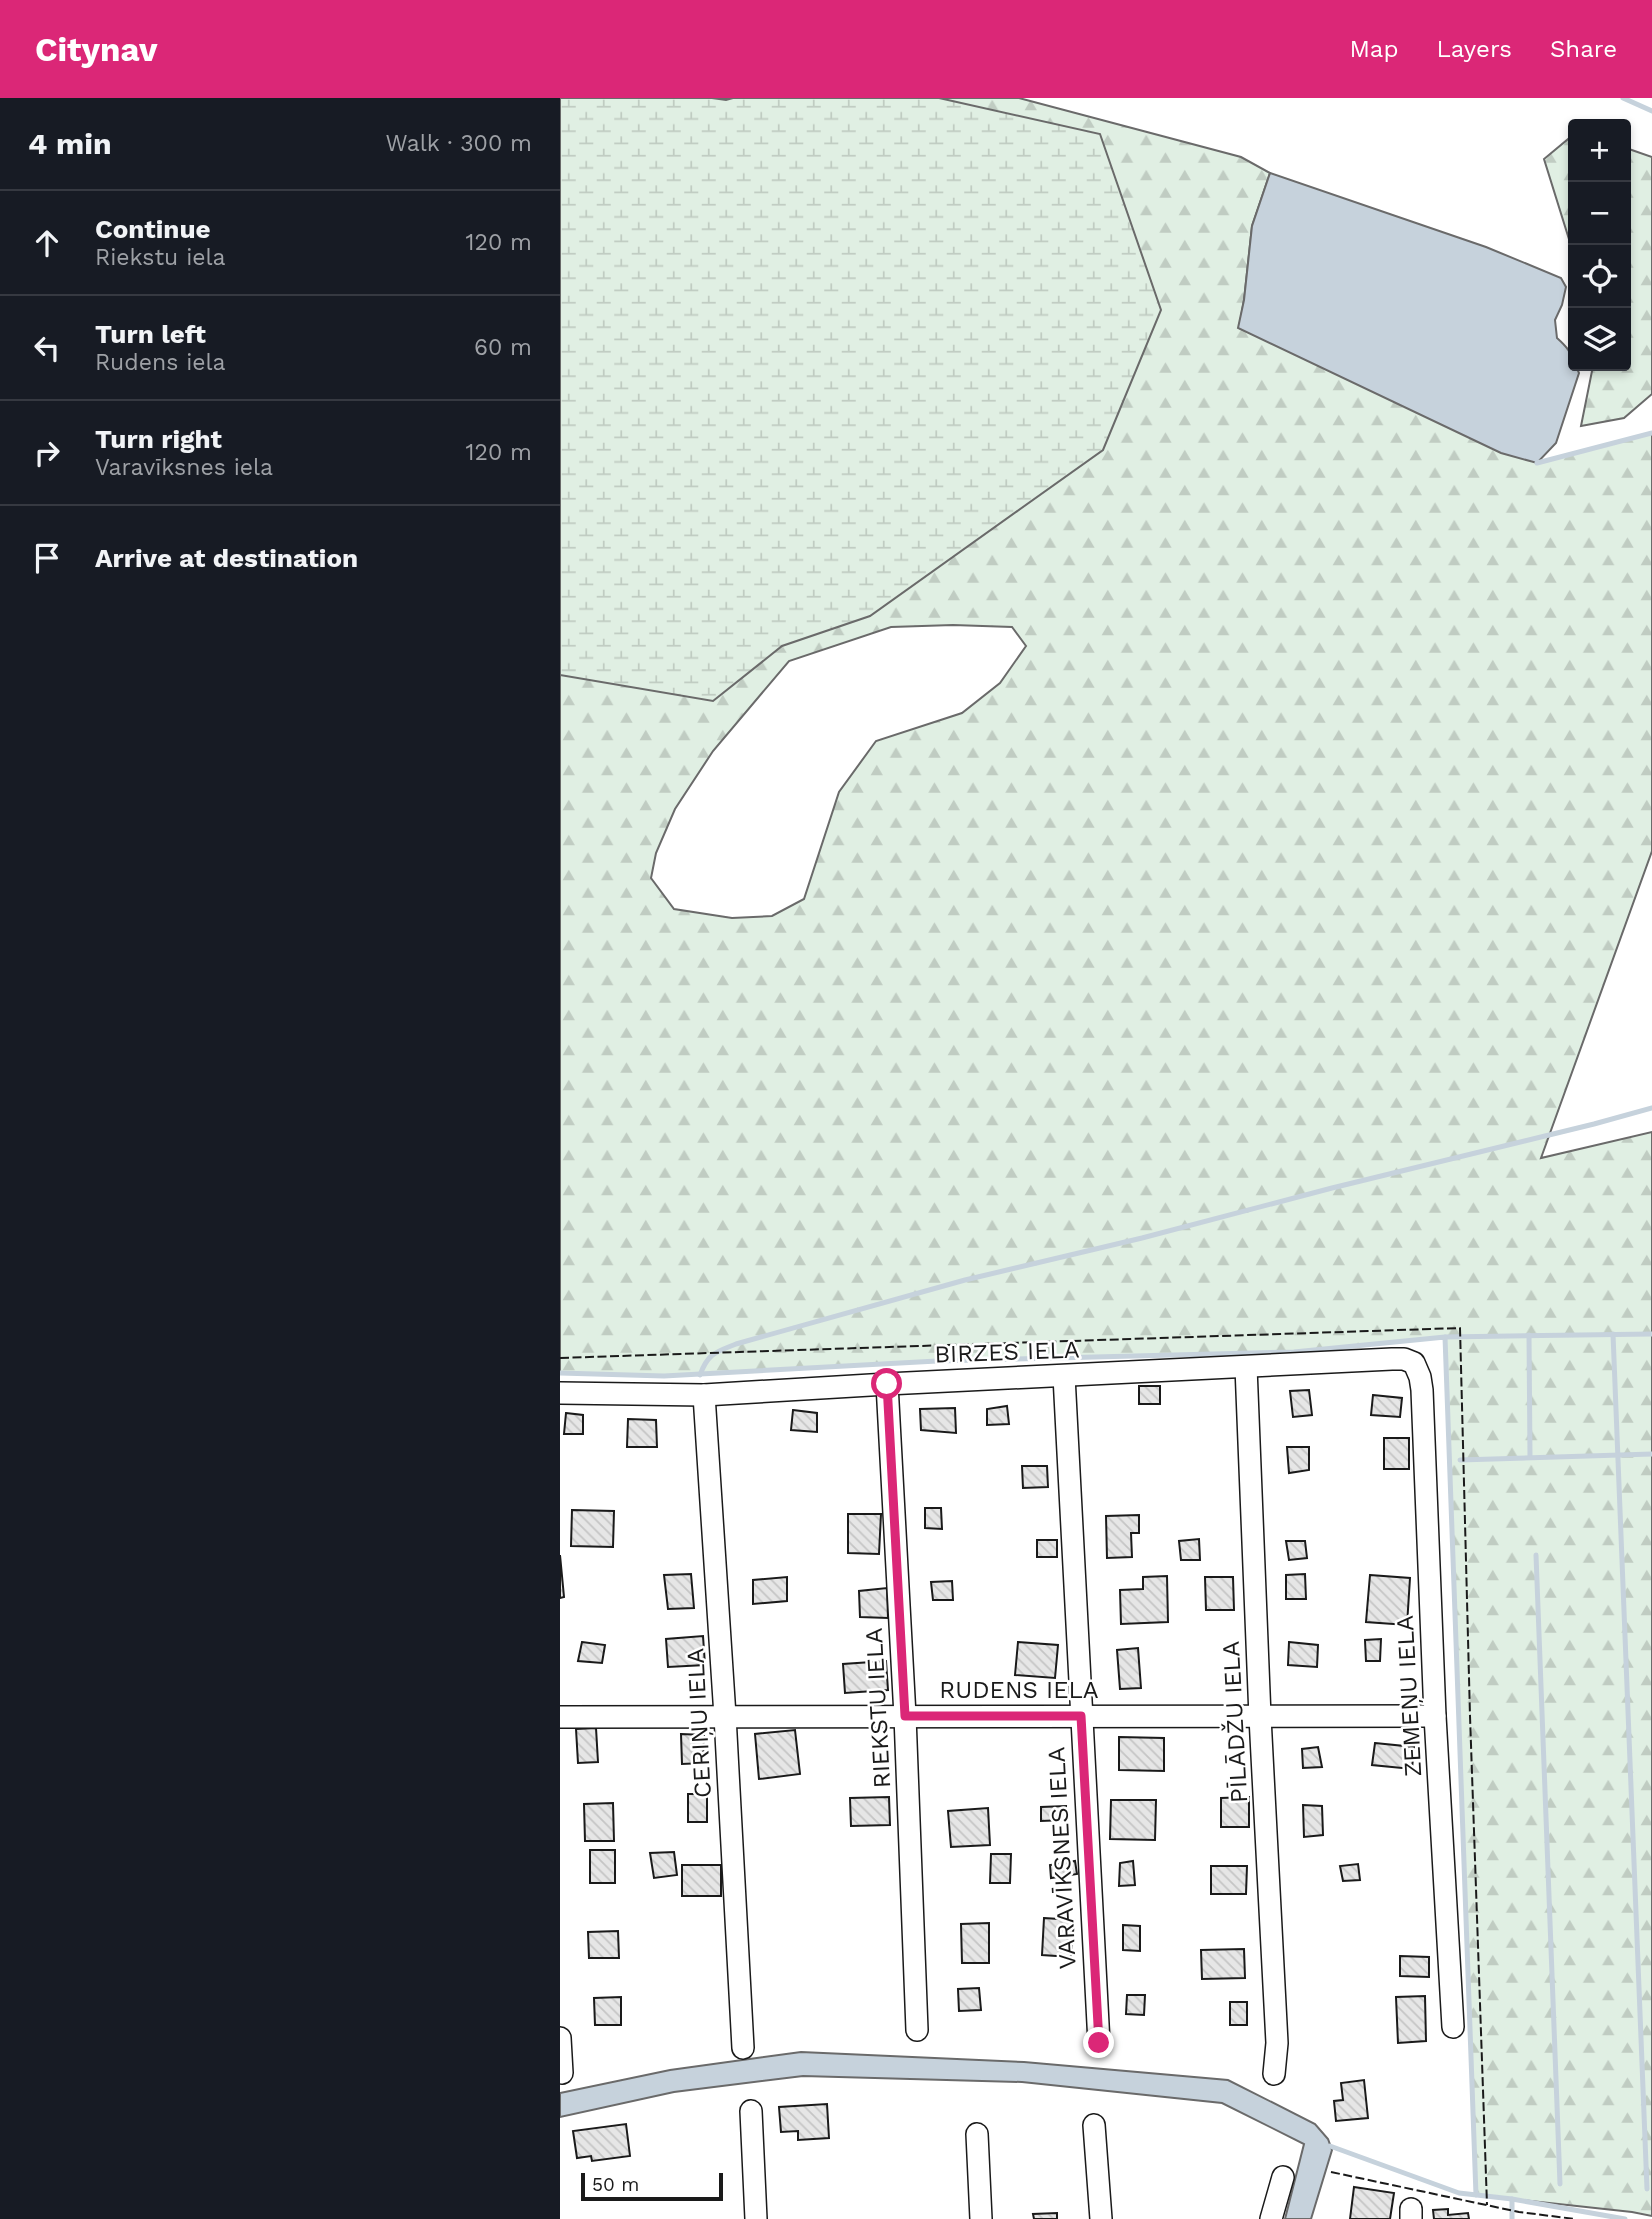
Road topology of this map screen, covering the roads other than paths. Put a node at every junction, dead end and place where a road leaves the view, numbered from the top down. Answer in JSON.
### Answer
{"nodes":[{"id":1,"x":1414,"y":1363,"type":"joint"},
{"id":2,"x":1247,"y":1367,"type":"junction"},
{"id":3,"x":1064,"y":1376,"type":"junction"},
{"id":4,"x":887,"y":1384,"type":"junction"},
{"id":5,"x":560,"y":1393,"type":"edge"},
{"id":6,"x":704,"y":1395,"type":"junction"},
{"id":7,"x":726,"y":1716,"type":"junction"},
{"id":8,"x":905,"y":1716,"type":"junction"},
{"id":9,"x":1081,"y":1716,"type":"junction"},
{"id":10,"x":1435,"y":1716,"type":"junction"},
{"id":11,"x":560,"y":1717,"type":"edge"},
{"id":12,"x":1260,"y":1717,"type":"junction"},
{"id":13,"x":1453,"y":2027,"type":"dead end"},
{"id":14,"x":917,"y":2030,"type":"dead end"},
{"id":15,"x":560,"y":2038,"type":"edge"},
{"id":16,"x":1099,"y":2043,"type":"dead end"},
{"id":17,"x":743,"y":2048,"type":"dead end"},
{"id":18,"x":562,"y":2073,"type":"dead end"},
{"id":19,"x":1274,"y":2074,"type":"dead end"},
{"id":20,"x":751,"y":2110,"type":"dead end"},
{"id":21,"x":1094,"y":2125,"type":"dead end"},
{"id":22,"x":977,"y":2134,"type":"dead end"},
{"id":23,"x":1283,"y":2177,"type":"dead end"},
{"id":24,"x":756,"y":2219,"type":"edge"},
{"id":25,"x":981,"y":2219,"type":"edge"},
{"id":26,"x":1101,"y":2219,"type":"edge"},
{"id":27,"x":1271,"y":2219,"type":"edge"}],
"edges":[{"from":1,"to":2,"type":"street","name":"BIRZES IELA"},
{"from":1,"to":10,"type":"street","name":"ZEMEŅU IELA"},
{"from":2,"to":3,"type":"street","name":"BIRZES IELA"},
{"from":2,"to":12,"type":"street","name":"PĪLĀDŽU IELA"},
{"from":3,"to":4,"type":"street","name":"BIRZES IELA"},
{"from":3,"to":9,"type":"street","name":"VARAVĪKSNES IELA"},
{"from":4,"to":6,"type":"street","name":"BIRZES IELA"},
{"from":4,"to":8,"type":"street","name":"RIEKSTU IELA"},
{"from":5,"to":6,"type":"street","name":"BIRZES IELA"},
{"from":6,"to":7,"type":"street","name":"CERIŅU IELA"},
{"from":7,"to":8,"type":"street","name":"RUDENS IELA"},
{"from":7,"to":11,"type":"street","name":"RUDENS IELA"},
{"from":7,"to":17,"type":"street","name":"CERIŅU IELA"},
{"from":8,"to":9,"type":"street","name":"RUDENS IELA"},
{"from":8,"to":14,"type":"street","name":"RIEKSTU IELA"},
{"from":9,"to":12,"type":"street","name":"RUDENS IELA"},
{"from":9,"to":16,"type":"street","name":"VARAVĪKSNES IELA"},
{"from":10,"to":12,"type":"street","name":"RUDENS IELA"},
{"from":10,"to":13,"type":"street","name":"ZEMEŅU IELA"},
{"from":12,"to":19,"type":"street","name":"PĪLĀDŽU IELA"},
{"from":15,"to":18,"type":"street"},
{"from":20,"to":24,"type":"street"},
{"from":21,"to":26,"type":"street"},
{"from":22,"to":25,"type":"street"},
{"from":23,"to":27,"type":"street"}]}
